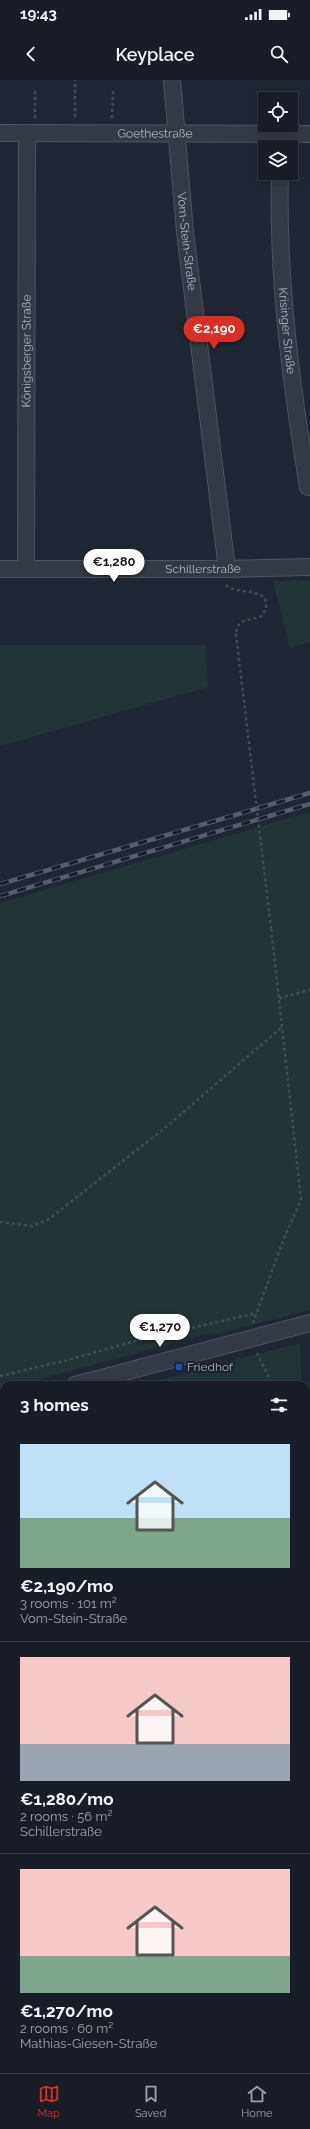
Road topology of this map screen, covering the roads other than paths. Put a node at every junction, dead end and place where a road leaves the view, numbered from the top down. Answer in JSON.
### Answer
{"nodes":[{"id":1,"x":172,"y":80,"type":"edge"},
{"id":2,"x":0,"y":133,"type":"edge"},
{"id":3,"x":31,"y":133,"type":"junction"},
{"id":4,"x":177,"y":133,"type":"junction"},
{"id":5,"x":310,"y":134,"type":"edge"},
{"id":6,"x":281,"y":140,"type":"edge"},
{"id":7,"x":280,"y":180,"type":"edge"},
{"id":8,"x":308,"y":487,"type":"dead end"},
{"id":9,"x":310,"y":567,"type":"edge"},
{"id":10,"x":0,"y":569,"type":"edge"},
{"id":11,"x":26,"y":569,"type":"junction"},
{"id":12,"x":228,"y":569,"type":"junction"},
{"id":13,"x":310,"y":1323,"type":"edge"},
{"id":14,"x":93,"y":1381,"type":"edge"}],
"edges":[{"from":1,"to":4,"type":"street","name":"Vom-Stein-Straße"},
{"from":2,"to":3,"type":"street","name":"Goethestraße"},
{"from":3,"to":4,"type":"street","name":"Goethestraße"},
{"from":3,"to":11,"type":"street","name":"Königsberger Straße"},
{"from":4,"to":6,"type":"street","name":"Goethestraße"},
{"from":4,"to":12,"type":"street","name":"Vom-Stein-Straße"},
{"from":5,"to":6,"type":"street","name":"Goethestraße"},
{"from":7,"to":8,"type":"street","name":"Krisinger Straße"},
{"from":9,"to":12,"type":"street","name":"Schillerstraße"},
{"from":10,"to":11,"type":"street","name":"Schillerstraße"},
{"from":11,"to":12,"type":"street","name":"Schillerstraße"},
{"from":13,"to":14,"type":"street"}]}
